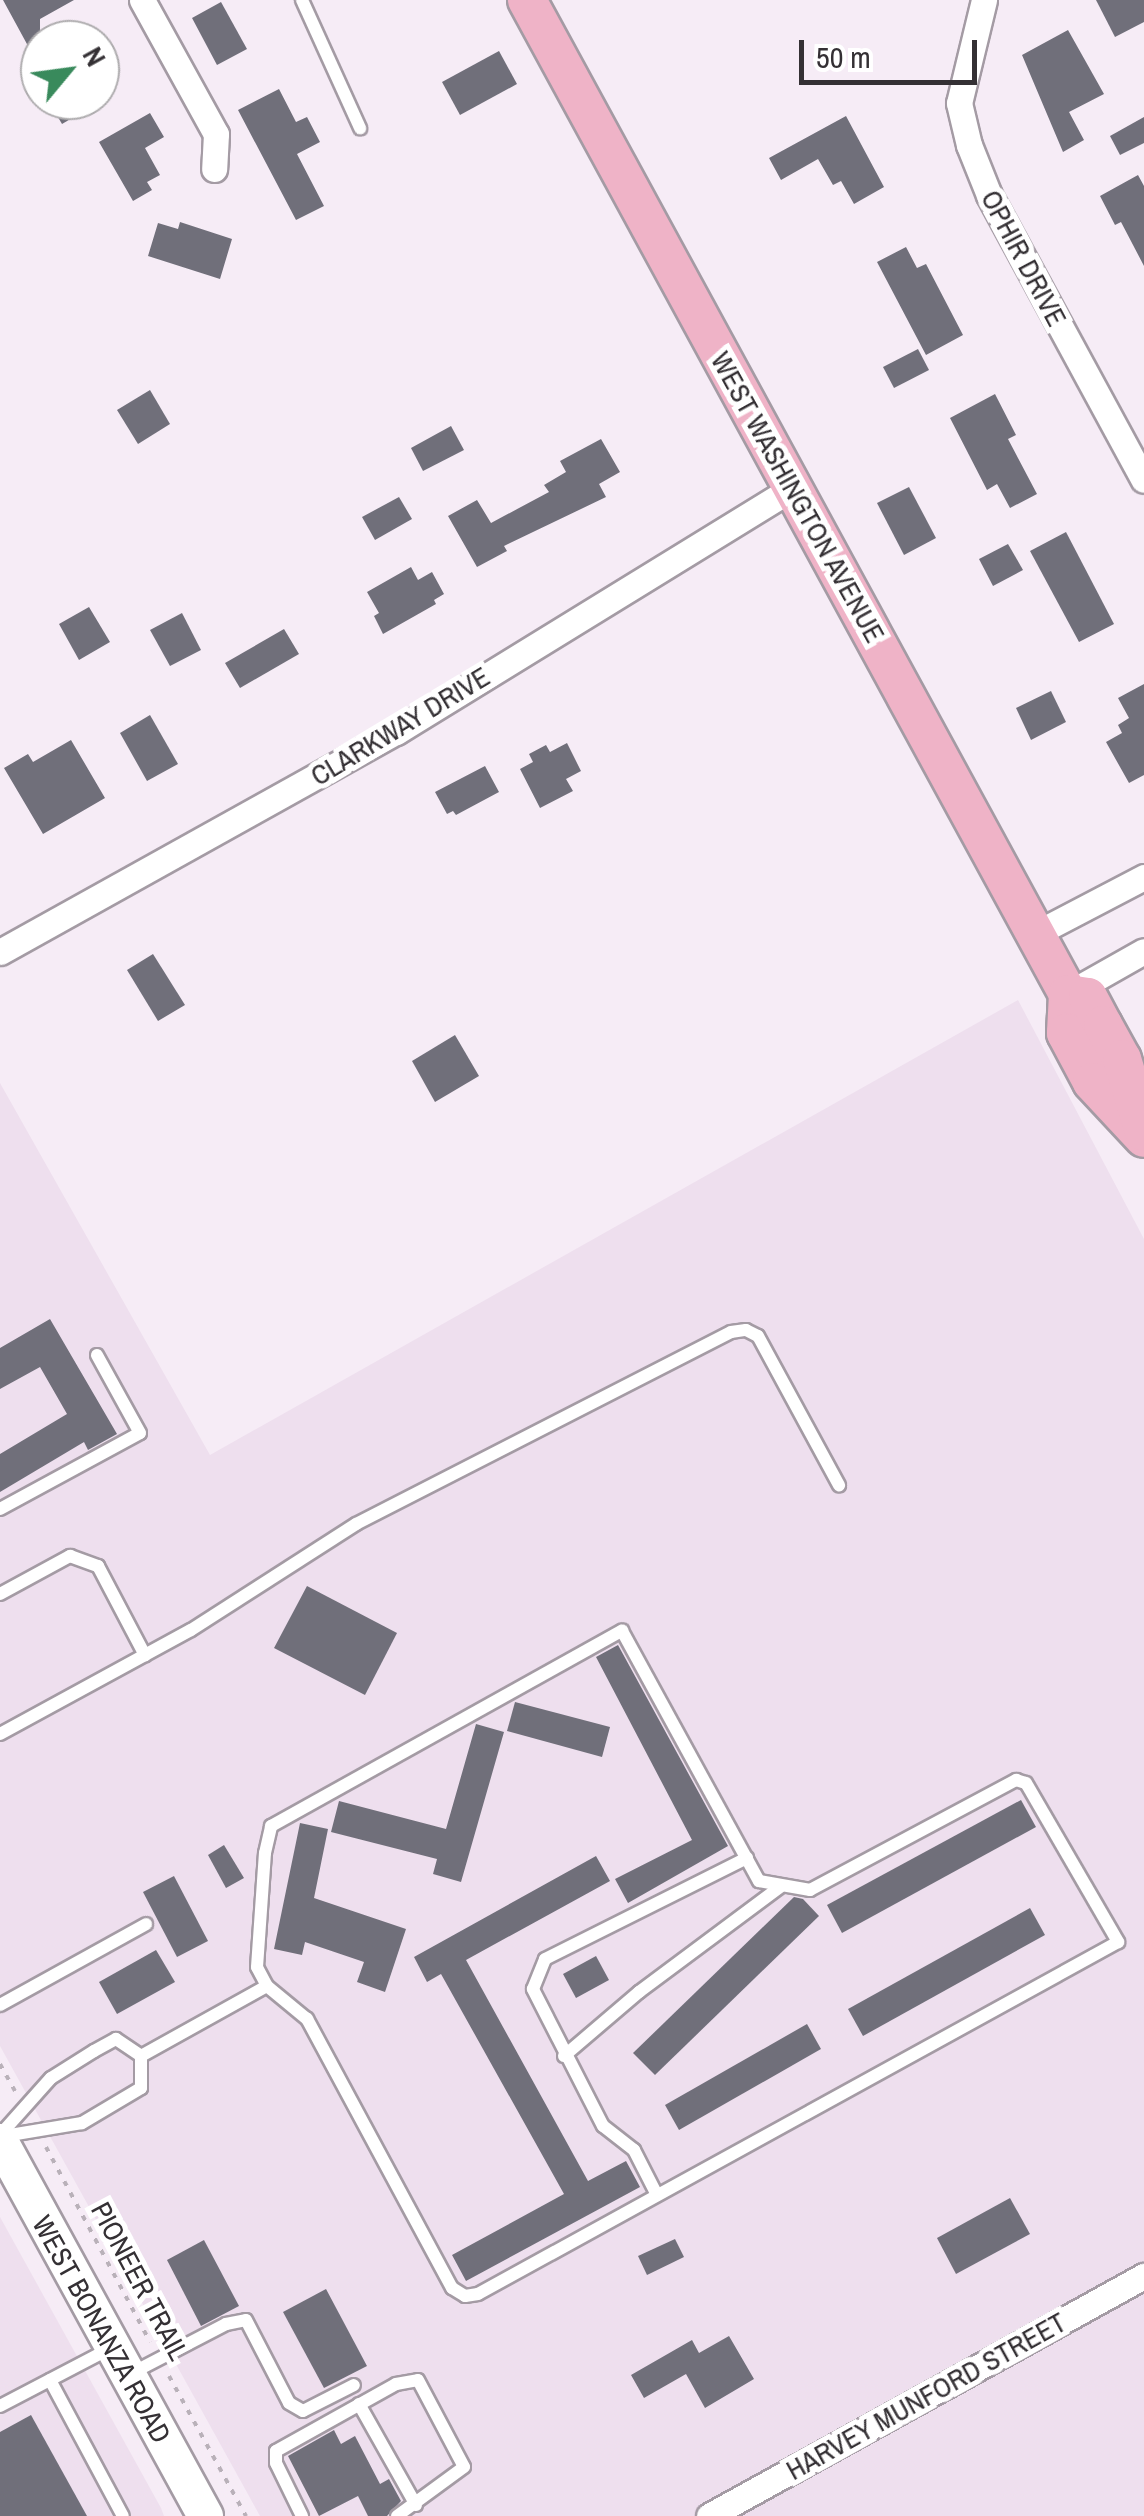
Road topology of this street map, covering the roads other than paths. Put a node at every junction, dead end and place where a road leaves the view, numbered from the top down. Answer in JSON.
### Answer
{"nodes":[{"id":1,"x":142,"y":0,"type":"edge"},
{"id":2,"x":302,"y":0,"type":"edge"},
{"id":3,"x":526,"y":0,"type":"edge"},
{"id":4,"x":979,"y":10,"type":"edge"},
{"id":5,"x":360,"y":128,"type":"dead end"},
{"id":6,"x":214,"y":169,"type":"dead end"},
{"id":7,"x":1144,"y":480,"type":"edge"},
{"id":8,"x":793,"y":488,"type":"junction"},
{"id":9,"x":1144,"y":877,"type":"edge"},
{"id":10,"x":1034,"y":934,"type":"junction"},
{"id":11,"x":1144,"y":951,"type":"edge"},
{"id":12,"x":0,"y":952,"type":"edge"},
{"id":13,"x":1068,"y":994,"type":"junction"},
{"id":14,"x":1144,"y":1135,"type":"edge"},
{"id":15,"x":97,"y":1355,"type":"dead end"},
{"id":16,"x":838,"y":1485,"type":"dead end"},
{"id":17,"x":0,"y":1509,"type":"edge"},
{"id":18,"x":0,"y":1594,"type":"edge"},
{"id":19,"x":146,"y":1654,"type":"junction"},
{"id":20,"x":0,"y":1734,"type":"edge"},
{"id":21,"x":746,"y":1858,"type":"junction"},
{"id":22,"x":780,"y":1887,"type":"junction"},
{"id":23,"x":146,"y":1924,"type":"dead end"},
{"id":24,"x":267,"y":1986,"type":"junction"},
{"id":25,"x":0,"y":2004,"type":"edge"},
{"id":26,"x":141,"y":2056,"type":"junction"},
{"id":27,"x":564,"y":2056,"type":"junction"},
{"id":28,"x":0,"y":2138,"type":"edge"},
{"id":29,"x":657,"y":2195,"type":"junction"},
{"id":30,"x":1144,"y":2276,"type":"edge"},
{"id":31,"x":120,"y":2361,"type":"junction"},
{"id":32,"x":50,"y":2380,"type":"junction"},
{"id":33,"x":354,"y":2386,"type":"dead end"},
{"id":34,"x":359,"y":2404,"type":"junction"},
{"id":35,"x":0,"y":2406,"type":"edge"},
{"id":36,"x":416,"y":2505,"type":"junction"},
{"id":37,"x":124,"y":2516,"type":"edge"},
{"id":38,"x":205,"y":2516,"type":"edge"},
{"id":39,"x":302,"y":2516,"type":"edge"},
{"id":40,"x":397,"y":2516,"type":"edge"},
{"id":41,"x":709,"y":2516,"type":"edge"}],
"edges":[{"from":1,"to":6,"type":"street"},
{"from":2,"to":5,"type":"lane"},
{"from":3,"to":8,"type":"main road","name":"WEST WASHINGTON AVENUE"},
{"from":4,"to":7,"type":"street","name":"OPHIR DRIVE"},
{"from":8,"to":10,"type":"main road","name":"WEST WASHINGTON AVENUE"},
{"from":8,"to":12,"type":"street","name":"CLARKWAY DRIVE"},
{"from":9,"to":10,"type":"street"},
{"from":10,"to":13,"type":"main road","name":"WEST WASHINGTON AVENUE"},
{"from":11,"to":13,"type":"street"},
{"from":13,"to":14,"type":"main road","name":"WEST WASHINGTON AVENUE"},
{"from":15,"to":17,"type":"lane"},
{"from":16,"to":19,"type":"lane"},
{"from":18,"to":19,"type":"lane"},
{"from":19,"to":20,"type":"lane"},
{"from":21,"to":22,"type":"lane"},
{"from":21,"to":24,"type":"lane"},
{"from":21,"to":27,"type":"lane"},
{"from":22,"to":27,"type":"lane"},
{"from":22,"to":29,"type":"lane"},
{"from":23,"to":25,"type":"lane"},
{"from":24,"to":26,"type":"lane"},
{"from":24,"to":29,"type":"lane"},
{"from":26,"to":28,"type":"lane"},
{"from":26,"to":28,"type":"lane"},
{"from":27,"to":29,"type":"lane"},
{"from":28,"to":31,"type":"main road","name":"WEST BONANZA ROAD"},
{"from":30,"to":41,"type":"street","name":"HARVEY MUNFORD STREET"},
{"from":31,"to":32,"type":"lane"},
{"from":31,"to":33,"type":"lane"},
{"from":31,"to":38,"type":"main road","name":"WEST BONANZA ROAD"},
{"from":32,"to":35,"type":"lane"},
{"from":32,"to":37,"type":"lane"},
{"from":34,"to":36,"type":"lane"},
{"from":34,"to":36,"type":"lane"},
{"from":34,"to":39,"type":"lane"},
{"from":36,"to":40,"type":"lane"}]}
